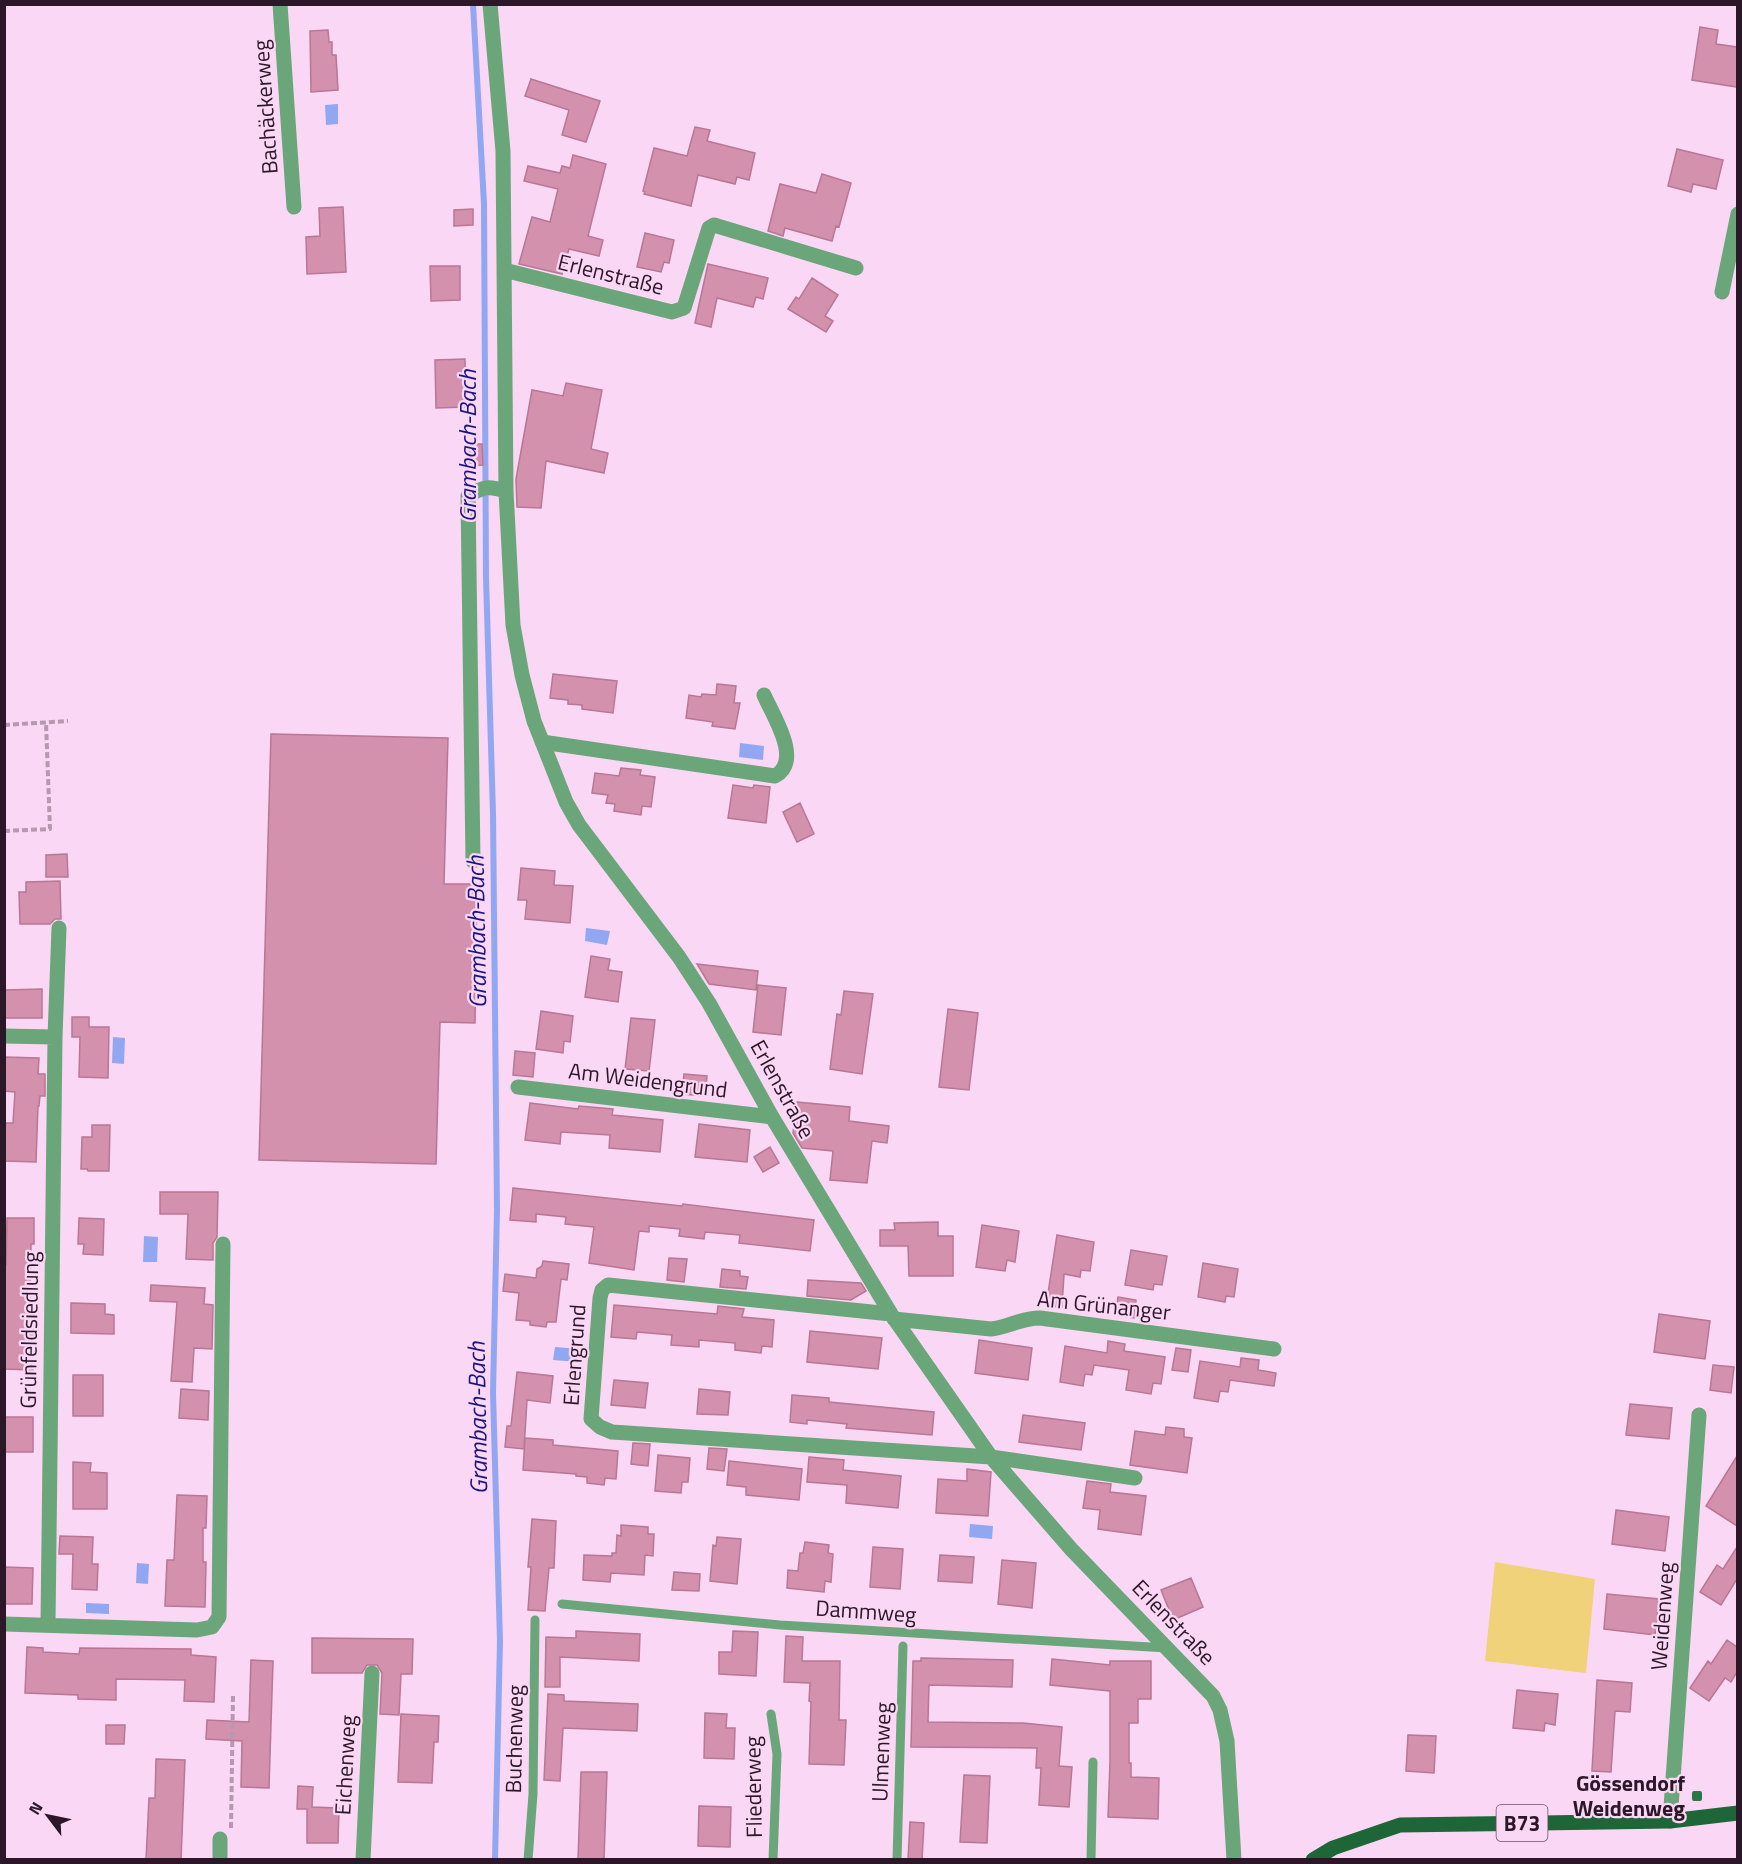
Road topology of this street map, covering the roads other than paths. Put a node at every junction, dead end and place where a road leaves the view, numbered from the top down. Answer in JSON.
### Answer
{"nodes":[{"id":1,"x":280,"y":4,"type":"edge"},
{"id":2,"x":490,"y":4,"type":"edge"},
{"id":3,"x":294,"y":207,"type":"dead end"},
{"id":4,"x":1737,"y":214,"type":"edge"},
{"id":5,"x":856,"y":268,"type":"dead end"},
{"id":6,"x":504,"y":270,"type":"junction"},
{"id":7,"x":1722,"y":292,"type":"dead end"},
{"id":8,"x":494,"y":489,"type":"junction"},
{"id":9,"x":764,"y":695,"type":"dead end"},
{"id":10,"x":542,"y":742,"type":"junction"},
{"id":11,"x":474,"y":861,"type":"dead end"},
{"id":12,"x":59,"y":928,"type":"dead end"},
{"id":13,"x":4,"y":1036,"type":"edge"},
{"id":14,"x":55,"y":1037,"type":"junction"},
{"id":15,"x":518,"y":1087,"type":"dead end"},
{"id":16,"x":772,"y":1117,"type":"junction"},
{"id":17,"x":223,"y":1244,"type":"dead end"},
{"id":18,"x":892,"y":1316,"type":"junction"},
{"id":19,"x":1274,"y":1349,"type":"dead end"},
{"id":20,"x":1699,"y":1415,"type":"dead end"},
{"id":21,"x":991,"y":1456,"type":"junction"},
{"id":22,"x":1135,"y":1478,"type":"dead end"},
{"id":23,"x":562,"y":1604,"type":"dead end"},
{"id":24,"x":535,"y":1620,"type":"dead end"},
{"id":25,"x":4,"y":1624,"type":"edge"},
{"id":26,"x":48,"y":1624,"type":"junction"},
{"id":27,"x":903,"y":1646,"type":"dead end"},
{"id":28,"x":1168,"y":1648,"type":"junction"},
{"id":29,"x":372,"y":1673,"type":"dead end"},
{"id":30,"x":771,"y":1714,"type":"dead end"},
{"id":31,"x":1093,"y":1762,"type":"dead end"},
{"id":32,"x":1737,"y":1813,"type":"edge"},
{"id":33,"x":1670,"y":1821,"type":"junction"},
{"id":34,"x":226,"y":1837,"type":"road end"},
{"id":35,"x":220,"y":1860,"type":"edge"},
{"id":36,"x":363,"y":1860,"type":"edge"},
{"id":37,"x":528,"y":1860,"type":"edge"},
{"id":38,"x":773,"y":1860,"type":"edge"},
{"id":39,"x":897,"y":1860,"type":"edge"},
{"id":40,"x":1090,"y":1860,"type":"edge"},
{"id":41,"x":1234,"y":1860,"type":"edge"},
{"id":42,"x":1313,"y":1860,"type":"edge"}],
"edges":[{"from":1,"to":3,"type":"street","name":"Bachäckerweg"},
{"from":2,"to":6,"type":"street","name":"Erlenstraße"},
{"from":4,"to":7,"type":"street"},
{"from":5,"to":6,"type":"street","name":"Erlenstraße"},
{"from":6,"to":8,"type":"street","name":"Erlenstraße"},
{"from":8,"to":10,"type":"street","name":"Erlenstraße"},
{"from":8,"to":11,"type":"street"},
{"from":9,"to":10,"type":"street"},
{"from":10,"to":16,"type":"street","name":"Erlenstraße"},
{"from":12,"to":14,"type":"street","name":"Grünfeldsiedlung"},
{"from":13,"to":14,"type":"street"},
{"from":14,"to":26,"type":"street","name":"Grünfeldsiedlung"},
{"from":15,"to":16,"type":"street","name":"Am Weidengrund"},
{"from":16,"to":18,"type":"street","name":"Erlenstraße"},
{"from":17,"to":26,"type":"street"},
{"from":18,"to":19,"type":"street","name":"Am Grünanger"},
{"from":18,"to":21,"type":"street","name":"Erlenstraße"},
{"from":18,"to":21,"type":"street","name":"Erlengrund"},
{"from":20,"to":33,"type":"street","name":"Weidenweg"},
{"from":21,"to":22,"type":"street"},
{"from":21,"to":28,"type":"street","name":"Erlenstraße"},
{"from":23,"to":28,"type":"lane","name":"Dammweg"},
{"from":24,"to":37,"type":"lane","name":"Buchenweg"},
{"from":25,"to":26,"type":"street"},
{"from":27,"to":39,"type":"lane","name":"Ulmenweg"},
{"from":28,"to":41,"type":"street","name":"Erlenstraße"},
{"from":29,"to":36,"type":"street","name":"Eichenweg"},
{"from":30,"to":38,"type":"lane","name":"Fliederweg"},
{"from":31,"to":40,"type":"lane"},
{"from":32,"to":33,"type":"main road","number":"B73"},
{"from":33,"to":42,"type":"main road","number":"B73"},
{"from":34,"to":35,"type":"street"}]}
